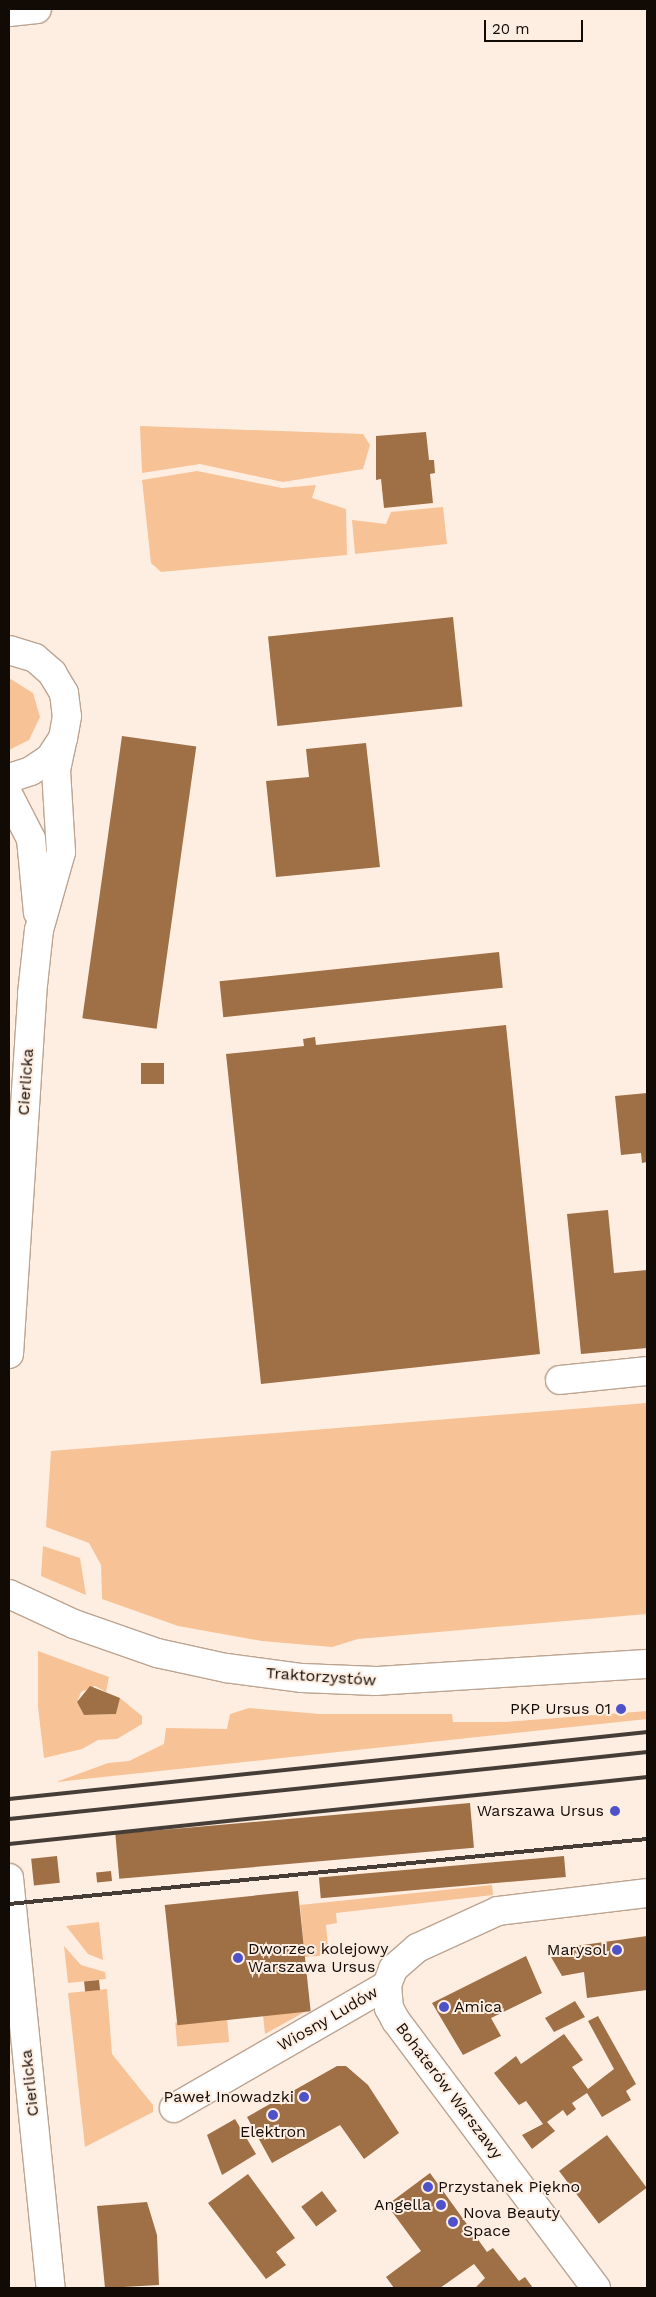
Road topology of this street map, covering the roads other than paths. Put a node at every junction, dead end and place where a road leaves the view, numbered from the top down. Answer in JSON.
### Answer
{"nodes":[{"id":1,"x":37,"y":9,"type":"edge"},
{"id":2,"x":9,"y":12,"type":"edge"},
{"id":3,"x":10,"y":649,"type":"edge"},
{"id":4,"x":63,"y":738,"type":"junction"},
{"id":5,"x":9,"y":778,"type":"edge"},
{"id":6,"x":9,"y":796,"type":"edge"},
{"id":7,"x":39,"y":930,"type":"junction"},
{"id":8,"x":9,"y":1354,"type":"edge"},
{"id":9,"x":647,"y":1371,"type":"edge"},
{"id":10,"x":560,"y":1380,"type":"dead end"},
{"id":11,"x":9,"y":1594,"type":"edge"},
{"id":12,"x":647,"y":1664,"type":"edge"},
{"id":13,"x":9,"y":1878,"type":"edge"},
{"id":14,"x":647,"y":1893,"type":"edge"},
{"id":15,"x":387,"y":1985,"type":"junction"},
{"id":16,"x":174,"y":2108,"type":"dead end"},
{"id":17,"x":51,"y":2288,"type":"edge"},
{"id":18,"x":596,"y":2288,"type":"edge"}],
"edges":[{"from":1,"to":2,"type":"street"},
{"from":3,"to":4,"type":"street","name":"Cierlicka"},
{"from":4,"to":5,"type":"street"},
{"from":4,"to":7,"type":"street","name":"Cierlicka"},
{"from":6,"to":7,"type":"street","name":"Cierlicka"},
{"from":7,"to":8,"type":"street","name":"Cierlicka"},
{"from":9,"to":10,"type":"street"},
{"from":11,"to":12,"type":"street","name":"Traktorzystów"},
{"from":13,"to":17,"type":"street","name":"Cierlicka"},
{"from":14,"to":15,"type":"street","name":"Wiosny Ludów"},
{"from":15,"to":16,"type":"street","name":"Wiosny Ludów"},
{"from":15,"to":18,"type":"street","name":"Bohaterów Warszawy"}]}
